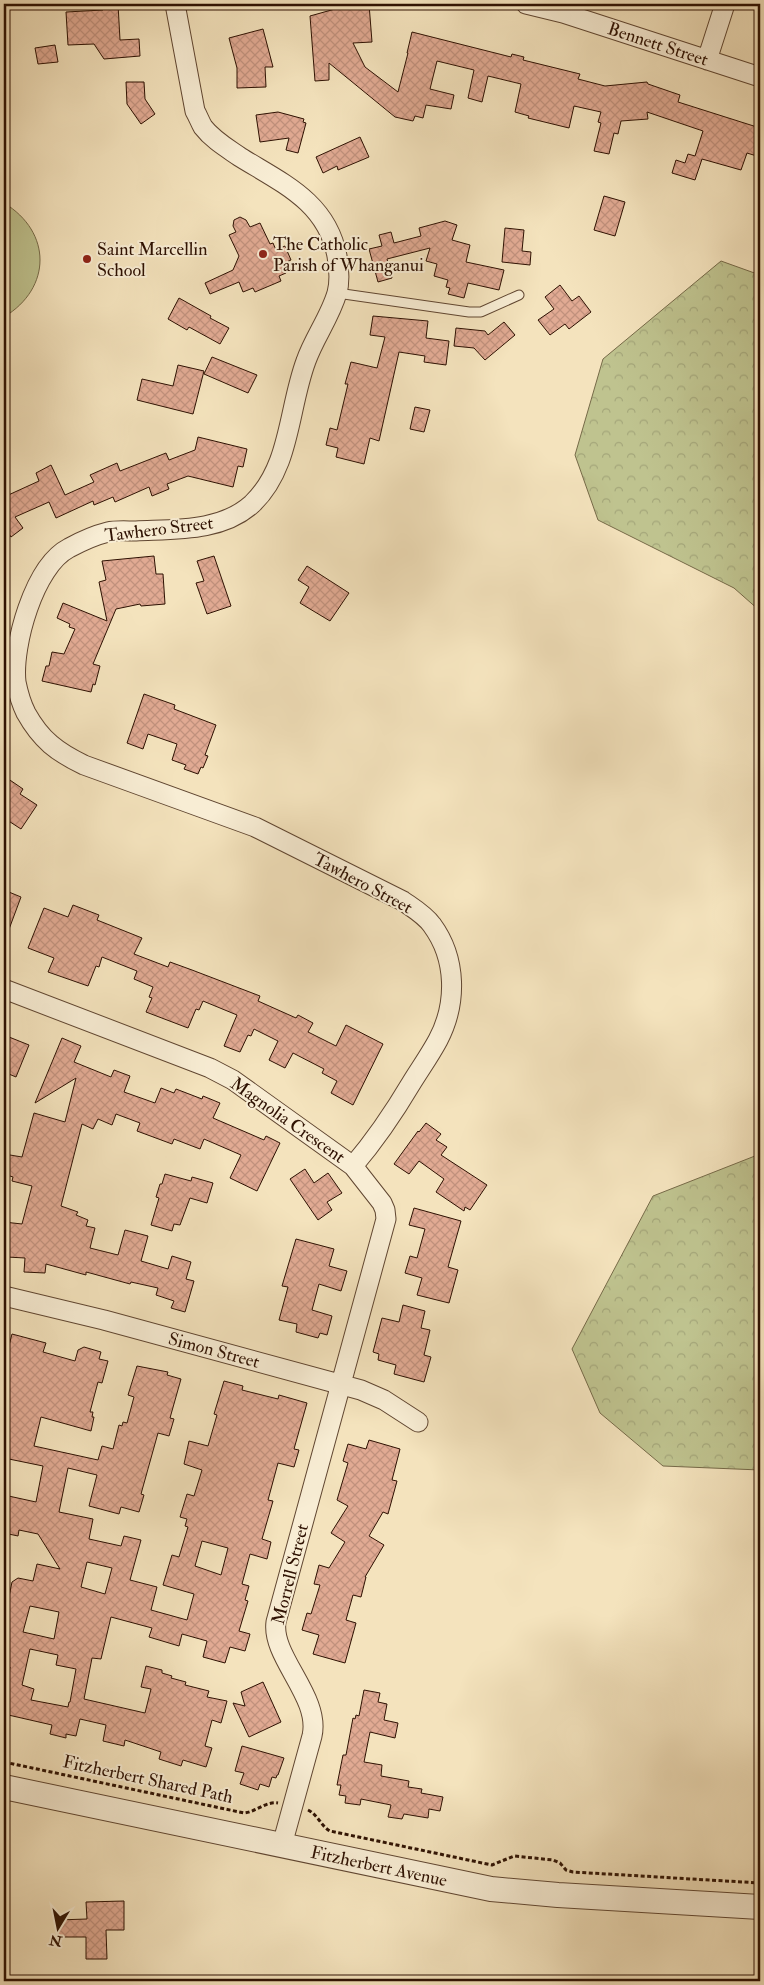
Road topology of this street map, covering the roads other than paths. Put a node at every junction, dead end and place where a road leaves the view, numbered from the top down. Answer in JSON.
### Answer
{"nodes":[{"id":1,"x":175,"y":4,"type":"edge"},
{"id":2,"x":526,"y":4,"type":"edge"},
{"id":3,"x":724,"y":4,"type":"edge"},
{"id":4,"x":707,"y":60,"type":"junction"},
{"id":5,"x":760,"y":77,"type":"edge"},
{"id":6,"x":337,"y":293,"type":"junction"},
{"id":7,"x":519,"y":295,"type":"dead end"},
{"id":8,"x":4,"y":989,"type":"edge"},
{"id":9,"x":353,"y":1166,"type":"junction"},
{"id":10,"x":4,"y":1296,"type":"edge"},
{"id":11,"x":341,"y":1385,"type":"junction"},
{"id":12,"x":418,"y":1422,"type":"dead end"},
{"id":13,"x":4,"y":1787,"type":"edge"},
{"id":14,"x":282,"y":1845,"type":"junction"},
{"id":15,"x":760,"y":1906,"type":"edge"}],
"edges":[{"from":1,"to":6,"type":"street","name":"Tawhero Street"},
{"from":2,"to":4,"type":"street","name":"Bennett Street"},
{"from":3,"to":4,"type":"street"},
{"from":4,"to":5,"type":"street","name":"Bennett Street"},
{"from":6,"to":7,"type":"lane"},
{"from":6,"to":9,"type":"street","name":"Tawhero Street"},
{"from":8,"to":9,"type":"street","name":"Magnolia Crescent"},
{"from":9,"to":11,"type":"street","name":"Magnolia Crescent"},
{"from":10,"to":11,"type":"street","name":"Simon Street"},
{"from":11,"to":12,"type":"street","name":"Simon Street"},
{"from":11,"to":14,"type":"street","name":"Morrell Street"},
{"from":13,"to":14,"type":"street","name":"Fitzherbert Avenue"},
{"from":14,"to":15,"type":"street","name":"Fitzherbert Avenue"}]}
